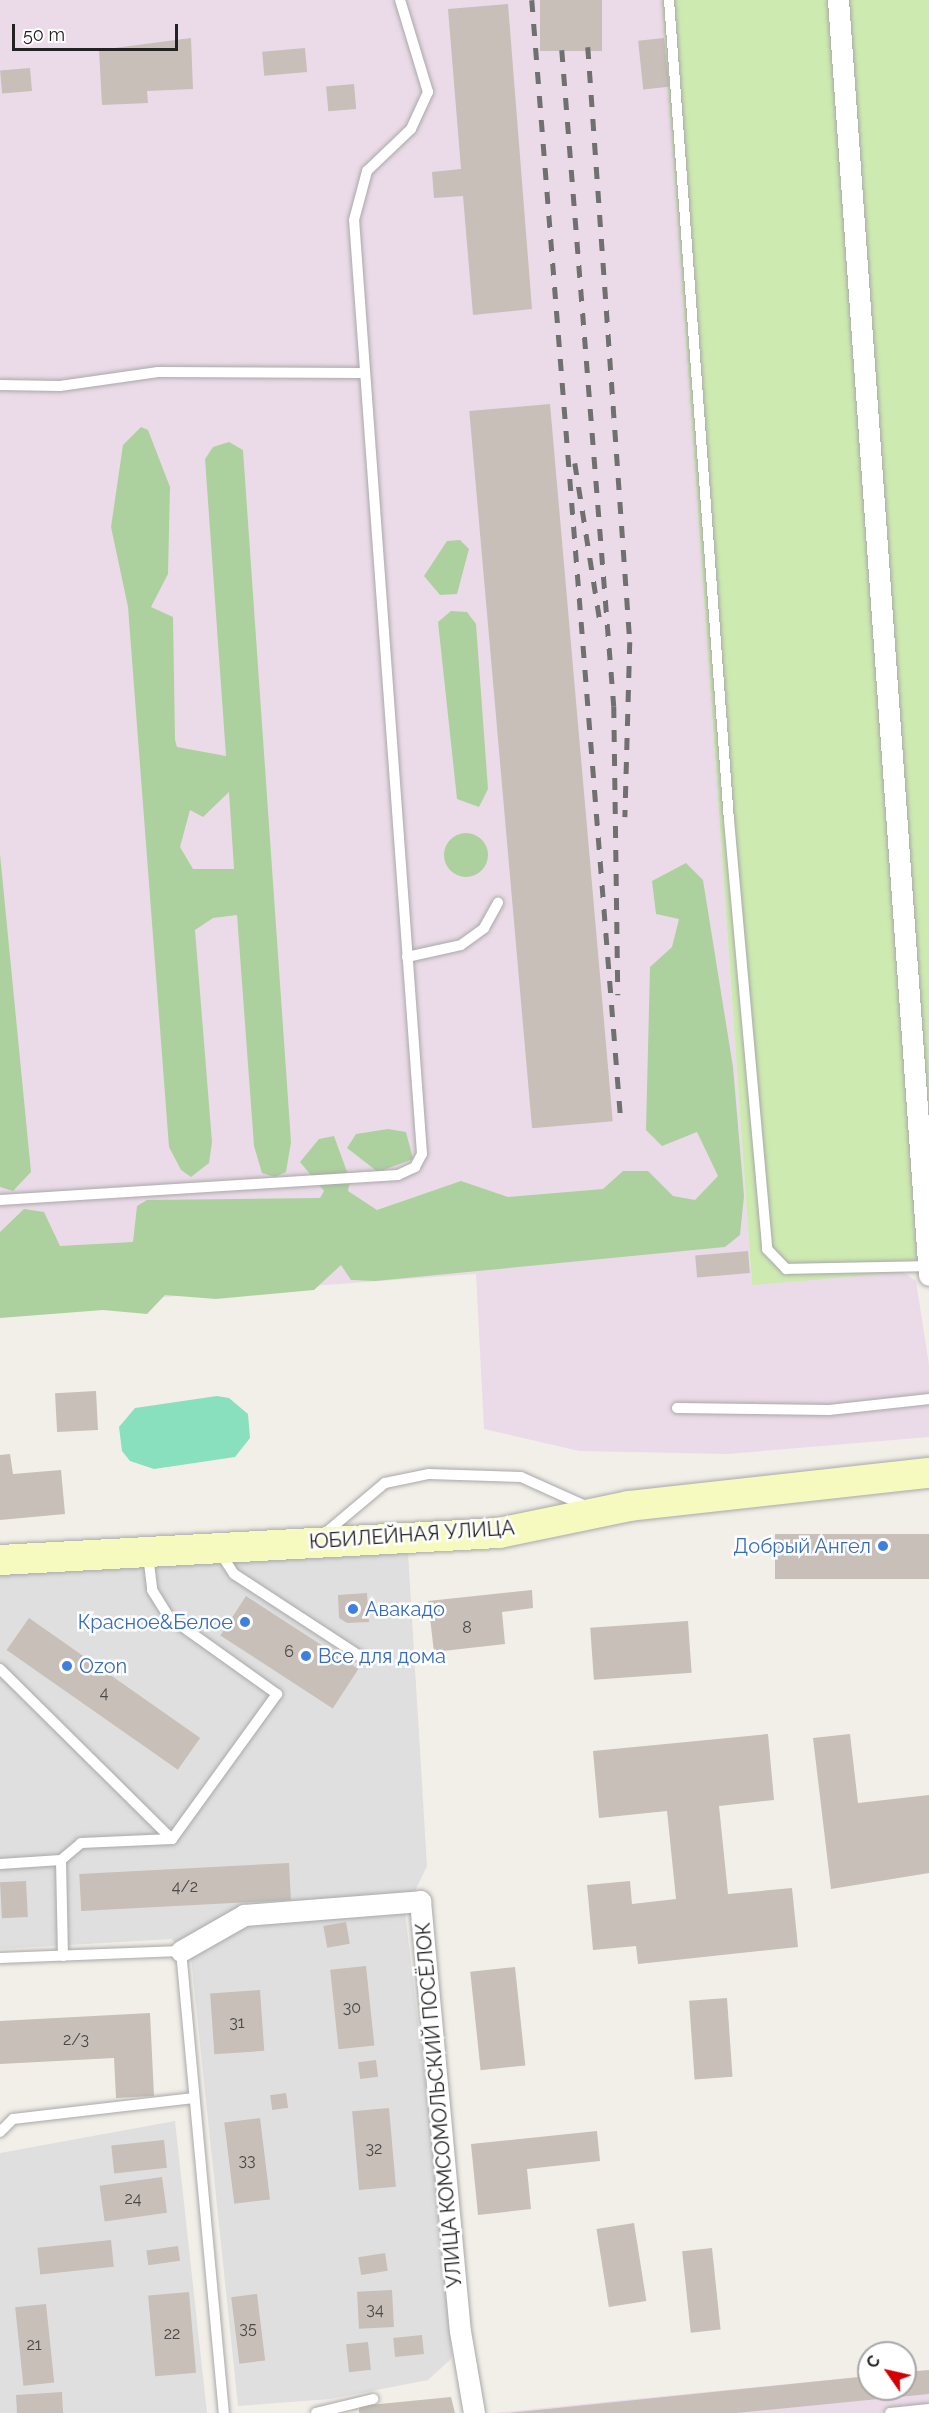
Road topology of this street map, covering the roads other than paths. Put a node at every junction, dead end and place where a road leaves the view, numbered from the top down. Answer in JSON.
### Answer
{"nodes":[{"id":1,"x":400,"y":0,"type":"edge"},
{"id":2,"x":669,"y":0,"type":"edge"},
{"id":3,"x":838,"y":0,"type":"edge"},
{"id":4,"x":364,"y":373,"type":"junction"},
{"id":5,"x":0,"y":385,"type":"edge"},
{"id":6,"x":498,"y":903,"type":"dead end"},
{"id":7,"x":407,"y":957,"type":"junction"},
{"id":8,"x":0,"y":1200,"type":"edge"},
{"id":9,"x":928,"y":1270,"type":"edge"},
{"id":10,"x":929,"y":1399,"type":"edge"},
{"id":11,"x":677,"y":1408,"type":"dead end"},
{"id":12,"x":929,"y":1473,"type":"edge"},
{"id":13,"x":597,"y":1513,"type":"junction"},
{"id":14,"x":316,"y":1541,"type":"junction"},
{"id":15,"x":216,"y":1545,"type":"junction"},
{"id":16,"x":147,"y":1548,"type":"junction"},
{"id":17,"x":0,"y":1560,"type":"edge"},
{"id":18,"x":363,"y":1658,"type":"dead end"},
{"id":19,"x":0,"y":1668,"type":"edge"},
{"id":20,"x":172,"y":1839,"type":"junction"},
{"id":21,"x":61,"y":1860,"type":"junction"},
{"id":22,"x":0,"y":1864,"type":"edge"},
{"id":23,"x":181,"y":1951,"type":"junction"},
{"id":24,"x":63,"y":1956,"type":"junction"},
{"id":25,"x":0,"y":1958,"type":"edge"},
{"id":26,"x":194,"y":2098,"type":"junction"},
{"id":27,"x":0,"y":2132,"type":"edge"},
{"id":28,"x":373,"y":2399,"type":"dead end"},
{"id":29,"x":929,"y":2409,"type":"edge"},
{"id":30,"x":224,"y":2413,"type":"edge"},
{"id":31,"x":316,"y":2413,"type":"edge"},
{"id":32,"x":474,"y":2413,"type":"edge"},
{"id":33,"x":890,"y":2413,"type":"edge"}],
"edges":[{"from":1,"to":4,"type":"lane"},
{"from":2,"to":9,"type":"lane"},
{"from":3,"to":9,"type":"street"},
{"from":4,"to":5,"type":"lane"},
{"from":4,"to":7,"type":"lane"},
{"from":6,"to":7,"type":"lane"},
{"from":7,"to":8,"type":"lane"},
{"from":10,"to":11,"type":"lane"},
{"from":12,"to":13,"type":"street","name":"ЮБИЛЕЙНАЯ УЛИЦА"},
{"from":13,"to":14,"type":"street","name":"ЮБИЛЕЙНАЯ УЛИЦА"},
{"from":13,"to":14,"type":"lane"},
{"from":14,"to":15,"type":"street","name":"ЮБИЛЕЙНАЯ УЛИЦА"},
{"from":15,"to":16,"type":"street","name":"ЮБИЛЕЙНАЯ УЛИЦА"},
{"from":15,"to":18,"type":"lane"},
{"from":16,"to":17,"type":"street","name":"ЮБИЛЕЙНАЯ УЛИЦА"},
{"from":16,"to":20,"type":"lane"},
{"from":19,"to":20,"type":"lane"},
{"from":20,"to":21,"type":"lane"},
{"from":21,"to":22,"type":"lane"},
{"from":21,"to":24,"type":"lane"},
{"from":23,"to":24,"type":"lane"},
{"from":23,"to":26,"type":"lane"},
{"from":23,"to":32,"type":"street","name":"УЛИЦА КОМСОМОЛЬСКИЙ ПОСЁЛОК"},
{"from":24,"to":25,"type":"lane"},
{"from":26,"to":27,"type":"lane"},
{"from":26,"to":30,"type":"lane"},
{"from":28,"to":31,"type":"lane"},
{"from":29,"to":33,"type":"lane"}]}
